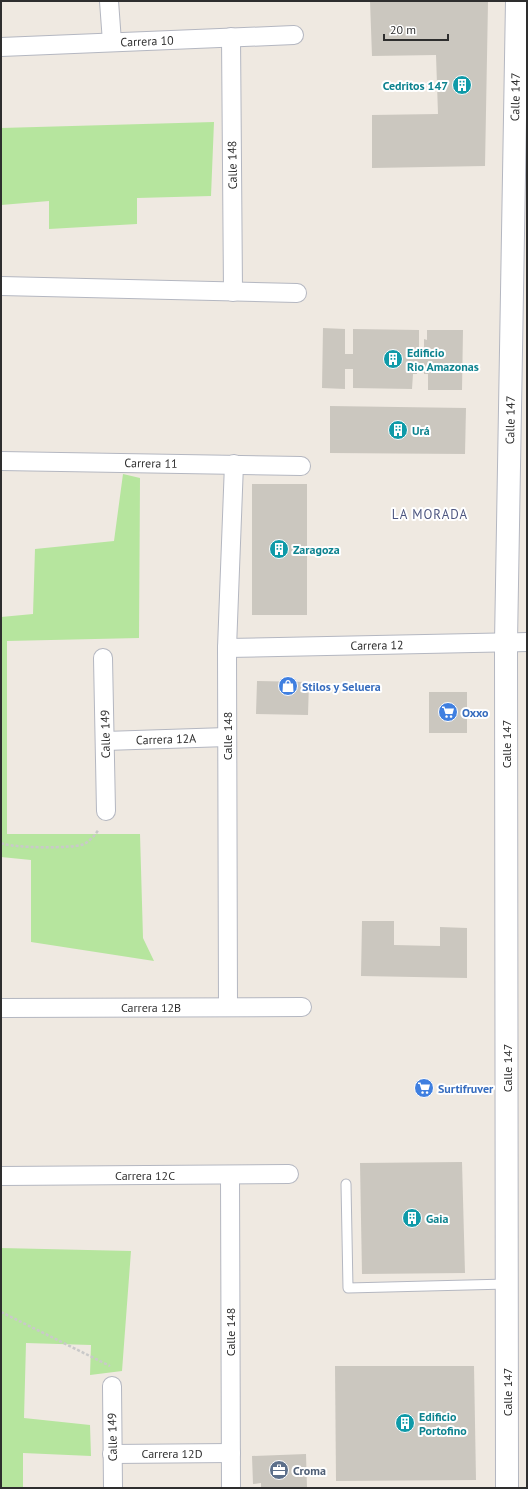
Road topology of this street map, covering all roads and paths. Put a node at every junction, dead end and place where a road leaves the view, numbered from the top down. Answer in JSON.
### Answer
{"nodes":[{"id":1,"x":109,"y":1,"type":"edge"},
{"id":2,"x":517,"y":1,"type":"edge"},
{"id":3,"x":294,"y":35,"type":"dead end"},
{"id":4,"x":231,"y":37,"type":"junction"},
{"id":5,"x":112,"y":42,"type":"junction"},
{"id":6,"x":1,"y":47,"type":"edge"},
{"id":7,"x":1,"y":286,"type":"edge"},
{"id":8,"x":233,"y":292,"type":"junction"},
{"id":9,"x":297,"y":293,"type":"dead end"},
{"id":10,"x":1,"y":461,"type":"edge"},
{"id":11,"x":234,"y":464,"type":"junction"},
{"id":12,"x":301,"y":466,"type":"dead end"},
{"id":13,"x":517,"y":642,"type":"edge"},
{"id":14,"x":227,"y":648,"type":"junction"},
{"id":15,"x":103,"y":658,"type":"dead end"},
{"id":16,"x":227,"y":737,"type":"junction"},
{"id":17,"x":105,"y":741,"type":"junction"},
{"id":18,"x":106,"y":811,"type":"joint"},
{"id":19,"x":1,"y":843,"type":"edge"},
{"id":20,"x":228,"y":1007,"type":"junction"},
{"id":21,"x":302,"y":1007,"type":"dead end"},
{"id":22,"x":1,"y":1008,"type":"edge"},
{"id":23,"x":289,"y":1174,"type":"dead end"},
{"id":24,"x":230,"y":1175,"type":"junction"},
{"id":25,"x":1,"y":1176,"type":"edge"},
{"id":26,"x":346,"y":1184,"type":"dead end"},
{"id":27,"x":507,"y":1284,"type":"junction"},
{"id":28,"x":1,"y":1312,"type":"edge"},
{"id":29,"x":112,"y":1386,"type":"joint"},
{"id":30,"x":231,"y":1453,"type":"junction"},
{"id":31,"x":112,"y":1454,"type":"junction"},
{"id":32,"x":113,"y":1488,"type":"edge"},
{"id":33,"x":231,"y":1488,"type":"edge"},
{"id":34,"x":507,"y":1488,"type":"edge"}],
"edges":[{"from":1,"to":5,"type":"street"},
{"from":2,"to":13,"type":"main road","name":"Calle 147"},
{"from":3,"to":4,"type":"street","name":"Carrera 10"},
{"from":4,"to":5,"type":"street","name":"Carrera 10"},
{"from":4,"to":8,"type":"street","name":"Calle 148"},
{"from":5,"to":6,"type":"street","name":"Carrera 10"},
{"from":7,"to":8,"type":"street"},
{"from":8,"to":9,"type":"street"},
{"from":10,"to":11,"type":"street","name":"Carrera 11"},
{"from":11,"to":12,"type":"street","name":"Carrera 11"},
{"from":11,"to":14,"type":"street","name":"Calle 148"},
{"from":13,"to":14,"type":"street","name":"Carrera 12"},
{"from":13,"to":27,"type":"main road","name":"Calle 147"},
{"from":14,"to":16,"type":"street","name":"Calle 148"},
{"from":15,"to":17,"type":"street","name":"Calle 149"},
{"from":16,"to":17,"type":"street","name":"Carrera 12A"},
{"from":16,"to":20,"type":"street","name":"Calle 148"},
{"from":17,"to":18,"type":"street","name":"Calle 149"},
{"from":18,"to":19,"type":"path"},
{"from":20,"to":21,"type":"street","name":"Carrera 12B"},
{"from":20,"to":22,"type":"street","name":"Carrera 12B"},
{"from":23,"to":24,"type":"street","name":"Carrera 12C"},
{"from":24,"to":25,"type":"street","name":"Carrera 12C"},
{"from":24,"to":30,"type":"street","name":"Calle 148"},
{"from":26,"to":27,"type":"lane"},
{"from":27,"to":34,"type":"main road","name":"Calle 147"},
{"from":28,"to":29,"type":"path"},
{"from":29,"to":31,"type":"street","name":"Calle 149"},
{"from":30,"to":31,"type":"street","name":"Carrera 12D"},
{"from":30,"to":33,"type":"street","name":"Calle 148"},
{"from":31,"to":32,"type":"street","name":"Calle 149"}]}
